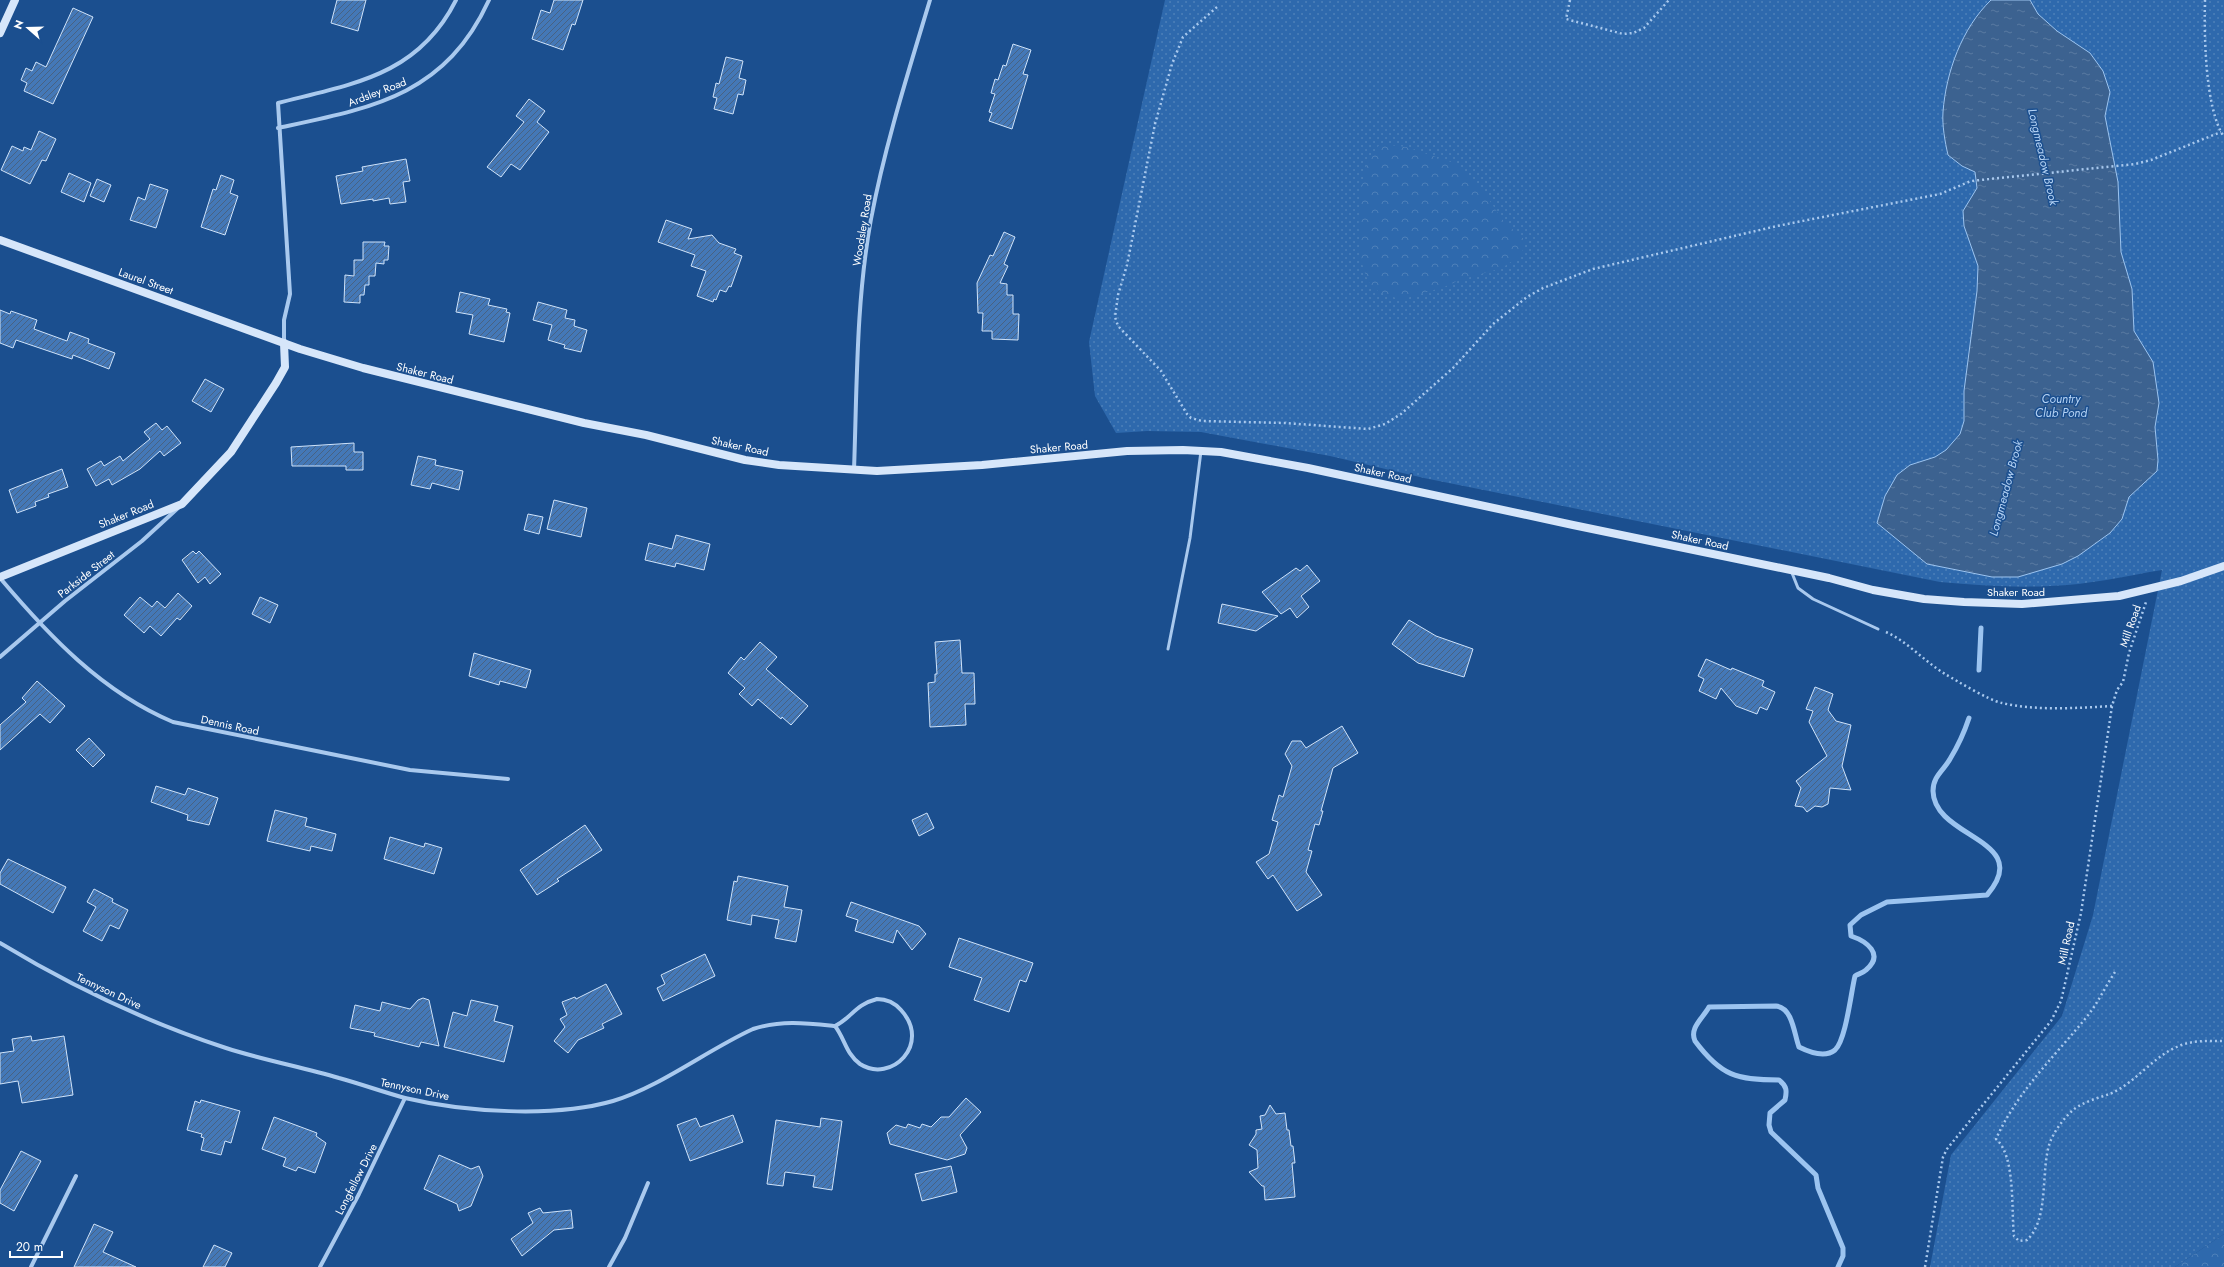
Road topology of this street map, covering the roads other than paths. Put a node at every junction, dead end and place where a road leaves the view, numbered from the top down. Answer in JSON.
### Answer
{"nodes":[{"id":1,"x":15,"y":0,"type":"edge"},
{"id":2,"x":456,"y":0,"type":"edge"},
{"id":3,"x":489,"y":0,"type":"edge"},
{"id":4,"x":930,"y":0,"type":"edge"},
{"id":5,"x":0,"y":33,"type":"edge"},
{"id":6,"x":278,"y":128,"type":"junction"},
{"id":7,"x":0,"y":240,"type":"edge"},
{"id":8,"x":284,"y":343,"type":"junction"},
{"id":9,"x":1201,"y":450,"type":"junction"},
{"id":10,"x":854,"y":470,"type":"junction"},
{"id":11,"x":182,"y":504,"type":"junction"},
{"id":12,"x":2224,"y":566,"type":"edge"},
{"id":13,"x":1792,"y":571,"type":"junction"},
{"id":14,"x":0,"y":577,"type":"edge"},
{"id":15,"x":38,"y":624,"type":"junction"},
{"id":16,"x":1878,"y":629,"type":"road end"},
{"id":17,"x":1168,"y":649,"type":"dead end"},
{"id":18,"x":0,"y":657,"type":"edge"},
{"id":19,"x":508,"y":779,"type":"dead end"},
{"id":20,"x":0,"y":942,"type":"edge"},
{"id":21,"x":835,"y":1026,"type":"junction"},
{"id":22,"x":405,"y":1098,"type":"junction"},
{"id":23,"x":76,"y":1176,"type":"dead end"},
{"id":24,"x":648,"y":1183,"type":"dead end"},
{"id":25,"x":31,"y":1267,"type":"edge"},
{"id":26,"x":320,"y":1267,"type":"edge"},
{"id":27,"x":609,"y":1267,"type":"edge"}],
"edges":[{"from":1,"to":5,"type":"main road"},
{"from":2,"to":6,"type":"street","name":"Ardsley Road"},
{"from":3,"to":6,"type":"street","name":"Ardsley Road"},
{"from":4,"to":10,"type":"street","name":"Woodsley Road"},
{"from":6,"to":8,"type":"street","name":"Ardsley Road"},
{"from":7,"to":8,"type":"main road","name":"Laurel Street"},
{"from":8,"to":10,"type":"main road","name":"Shaker Road"},
{"from":8,"to":11,"type":"main road","name":"Shaker Road"},
{"from":9,"to":10,"type":"main road","name":"Shaker Road"},
{"from":9,"to":13,"type":"main road","name":"Shaker Road"},
{"from":9,"to":17,"type":"lane"},
{"from":11,"to":14,"type":"main road","name":"Shaker Road"},
{"from":11,"to":15,"type":"street","name":"Parkside Street"},
{"from":12,"to":13,"type":"main road","name":"Shaker Road"},
{"from":13,"to":16,"type":"lane"},
{"from":14,"to":15,"type":"street","name":"Dennis Road"},
{"from":15,"to":18,"type":"street","name":"Parkside Street"},
{"from":15,"to":19,"type":"street","name":"Dennis Road"},
{"from":20,"to":22,"type":"street","name":"Tennyson Drive"},
{"from":21,"to":21,"type":"street"},
{"from":21,"to":22,"type":"street","name":"Tennyson Drive"},
{"from":22,"to":26,"type":"street","name":"Longfellow Drive"},
{"from":23,"to":25,"type":"street"},
{"from":24,"to":27,"type":"street"}]}
